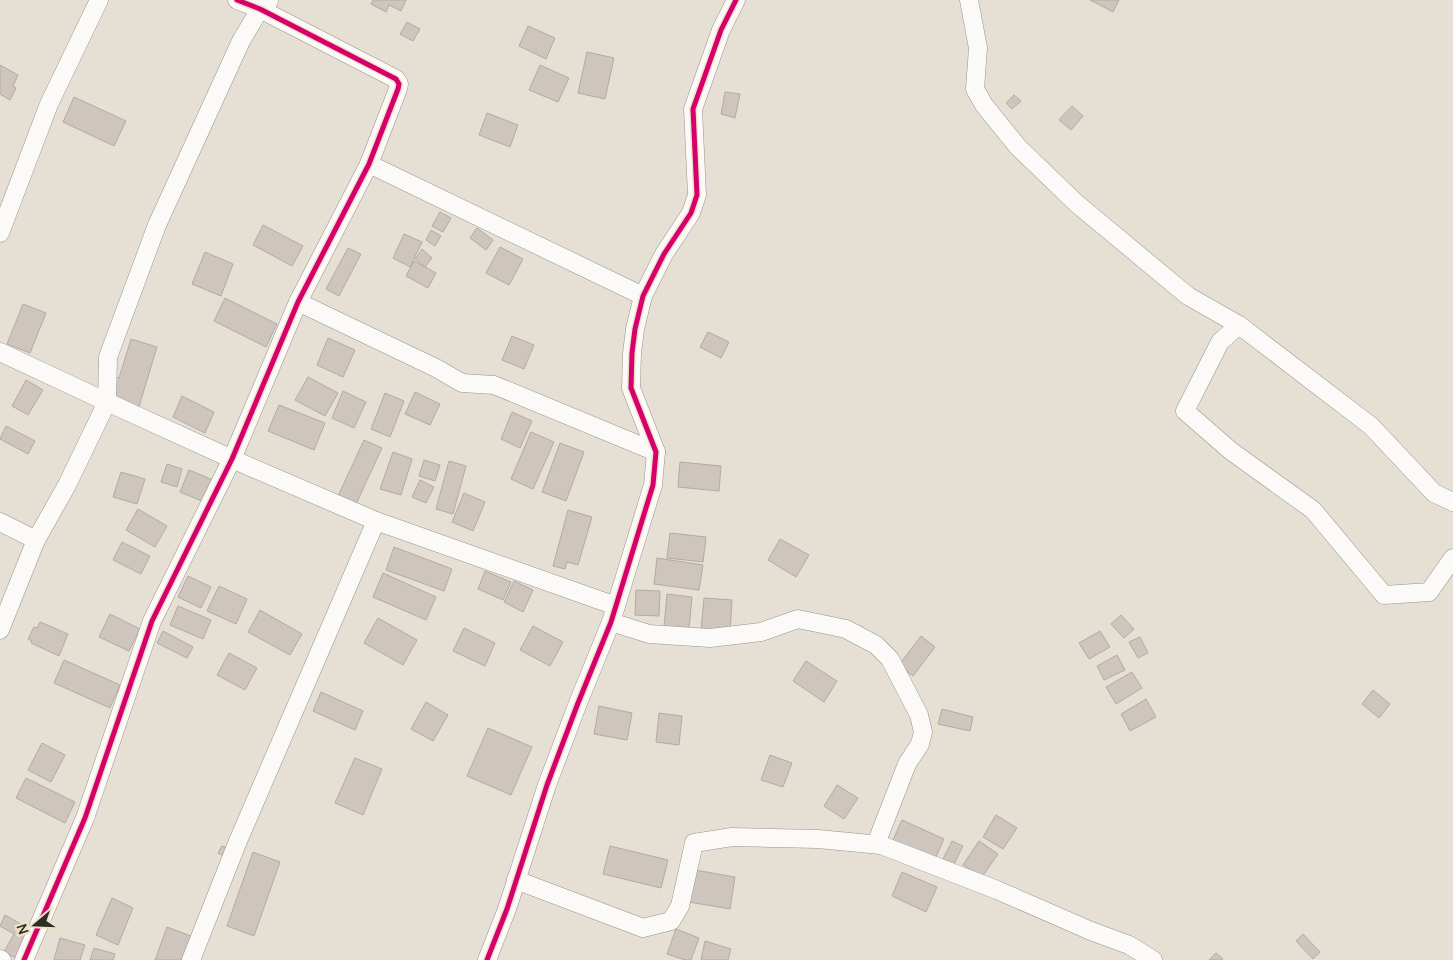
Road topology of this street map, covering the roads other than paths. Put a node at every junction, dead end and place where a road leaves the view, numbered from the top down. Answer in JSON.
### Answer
{"nodes":[{"id":1,"x":99,"y":0,"type":"edge"},
{"id":2,"x":237,"y":0,"type":"edge"},
{"id":3,"x":969,"y":0,"type":"edge"},
{"id":4,"x":732,"y":2,"type":"edge"},
{"id":5,"x":265,"y":4,"type":"edge"},
{"id":6,"x":369,"y":164,"type":"junction"},
{"id":7,"x":0,"y":232,"type":"edge"},
{"id":8,"x":642,"y":296,"type":"junction"},
{"id":9,"x":298,"y":302,"type":"junction"},
{"id":10,"x":1239,"y":325,"type":"junction"},
{"id":11,"x":0,"y":352,"type":"edge"},
{"id":12,"x":107,"y":402,"type":"junction"},
{"id":13,"x":656,"y":452,"type":"junction"},
{"id":14,"x":232,"y":459,"type":"junction"},
{"id":15,"x":1453,"y":502,"type":"edge"},
{"id":16,"x":376,"y":521,"type":"junction"},
{"id":17,"x":0,"y":522,"type":"edge"},
{"id":18,"x":36,"y":540,"type":"junction"},
{"id":19,"x":1453,"y":558,"type":"edge"},
{"id":20,"x":614,"y":614,"type":"junction"},
{"id":21,"x":0,"y":630,"type":"edge"},
{"id":22,"x":881,"y":845,"type":"junction"},
{"id":23,"x":516,"y":880,"type":"junction"},
{"id":24,"x":24,"y":960,"type":"edge"},
{"id":25,"x":191,"y":960,"type":"edge"},
{"id":26,"x":487,"y":960,"type":"edge"},
{"id":27,"x":1153,"y":960,"type":"edge"}],
"edges":[{"from":1,"to":7,"type":"street"},
{"from":2,"to":5,"type":"street"},
{"from":3,"to":10,"type":"street"},
{"from":4,"to":8,"type":"street"},
{"from":5,"to":6,"type":"street"},
{"from":5,"to":12,"type":"street"},
{"from":6,"to":8,"type":"street"},
{"from":6,"to":9,"type":"street"},
{"from":8,"to":13,"type":"street"},
{"from":9,"to":13,"type":"street"},
{"from":9,"to":14,"type":"street"},
{"from":10,"to":15,"type":"street"},
{"from":10,"to":19,"type":"street"},
{"from":11,"to":12,"type":"street"},
{"from":12,"to":14,"type":"street"},
{"from":12,"to":18,"type":"street"},
{"from":13,"to":20,"type":"street"},
{"from":14,"to":16,"type":"street"},
{"from":14,"to":24,"type":"street"},
{"from":16,"to":20,"type":"street"},
{"from":16,"to":25,"type":"street"},
{"from":17,"to":18,"type":"street"},
{"from":18,"to":21,"type":"street"},
{"from":20,"to":22,"type":"street"},
{"from":20,"to":23,"type":"street"},
{"from":22,"to":23,"type":"street"},
{"from":22,"to":27,"type":"street"},
{"from":23,"to":26,"type":"street"}]}
